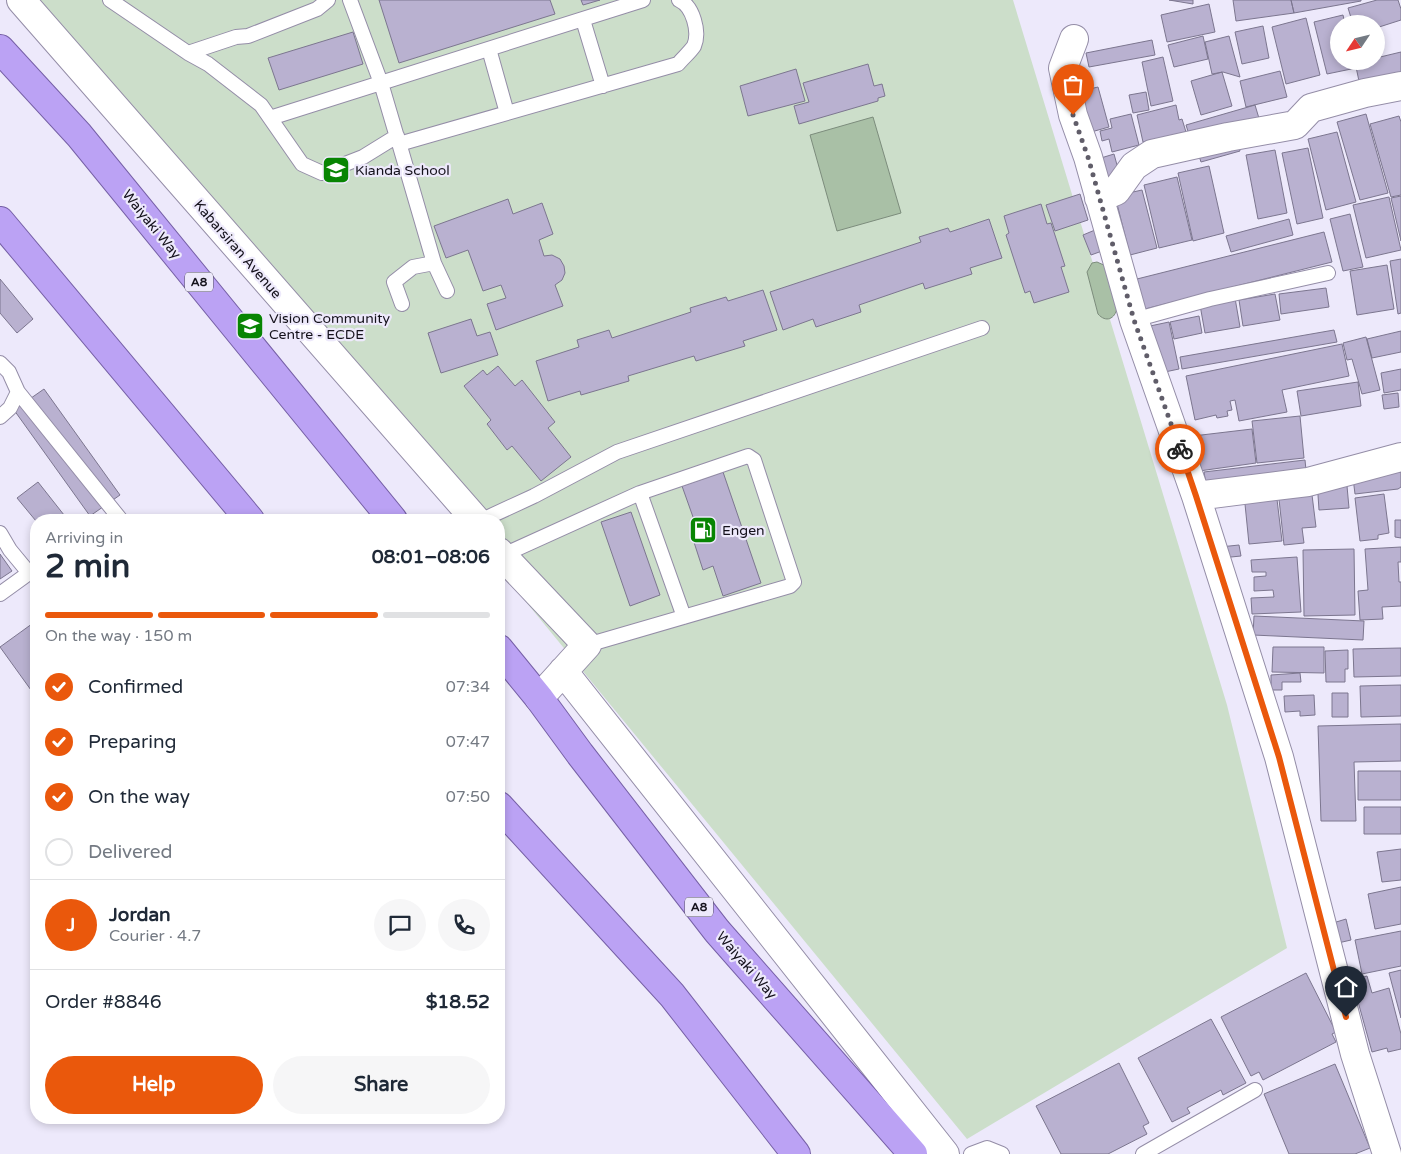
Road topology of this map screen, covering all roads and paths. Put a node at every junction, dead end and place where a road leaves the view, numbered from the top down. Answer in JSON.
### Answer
{"nodes":[{"id":1,"x":21,"y":0,"type":"edge"},
{"id":2,"x":110,"y":0,"type":"edge"},
{"id":3,"x":328,"y":0,"type":"edge"},
{"id":4,"x":350,"y":0,"type":"edge"},
{"id":5,"x":643,"y":0,"type":"edge"},
{"id":6,"x":679,"y":0,"type":"edge"},
{"id":7,"x":583,"y":20,"type":"junction"},
{"id":8,"x":1074,"y":38,"type":"dead end"},
{"id":9,"x":0,"y":49,"type":"edge"},
{"id":10,"x":489,"y":49,"type":"junction"},
{"id":11,"x":188,"y":53,"type":"junction"},
{"id":12,"x":381,"y":83,"type":"junction"},
{"id":13,"x":603,"y":86,"type":"junction"},
{"id":14,"x":1401,"y":86,"type":"edge"},
{"id":15,"x":507,"y":113,"type":"junction"},
{"id":16,"x":270,"y":118,"type":"junction"},
{"id":17,"x":398,"y":140,"type":"junction"},
{"id":18,"x":1099,"y":198,"type":"junction"},
{"id":19,"x":0,"y":221,"type":"edge"},
{"id":20,"x":434,"y":263,"type":"junction"},
{"id":21,"x":1328,"y":273,"type":"dead end"},
{"id":22,"x":447,"y":291,"type":"dead end"},
{"id":23,"x":402,"y":304,"type":"dead end"},
{"id":24,"x":1134,"y":320,"type":"junction"},
{"id":25,"x":982,"y":328,"type":"dead end"},
{"id":26,"x":0,"y":363,"type":"edge"},
{"id":27,"x":18,"y":392,"type":"junction"},
{"id":28,"x":0,"y":418,"type":"edge"},
{"id":29,"x":1401,"y":458,"type":"edge"},
{"id":30,"x":640,"y":493,"type":"junction"},
{"id":31,"x":1196,"y":496,"type":"junction"},
{"id":32,"x":116,"y":514,"type":"edge"},
{"id":33,"x":245,"y":514,"type":"edge"},
{"id":34,"x":389,"y":514,"type":"edge"},
{"id":35,"x":471,"y":514,"type":"edge"},
{"id":36,"x":495,"y":514,"type":"edge"},
{"id":37,"x":0,"y":533,"type":"edge"},
{"id":38,"x":505,"y":552,"type":"edge"},
{"id":39,"x":505,"y":559,"type":"edge"},
{"id":40,"x":0,"y":594,"type":"edge"},
{"id":41,"x":684,"y":617,"type":"junction"},
{"id":42,"x":587,"y":645,"type":"junction"},
{"id":43,"x":505,"y":656,"type":"edge"},
{"id":44,"x":563,"y":671,"type":"junction"},
{"id":45,"x":539,"y":698,"type":"junction"},
{"id":46,"x":505,"y":813,"type":"edge"},
{"id":47,"x":1254,"y":1090,"type":"dead end"},
{"id":48,"x":796,"y":1154,"type":"edge"},
{"id":49,"x":913,"y":1154,"type":"edge"},
{"id":50,"x":945,"y":1154,"type":"edge"},
{"id":51,"x":971,"y":1154,"type":"edge"},
{"id":52,"x":1002,"y":1154,"type":"edge"},
{"id":53,"x":1144,"y":1154,"type":"edge"},
{"id":54,"x":1387,"y":1154,"type":"edge"}],
"edges":[{"from":1,"to":35,"type":"street","name":"Kabarsiran Avenue"},
{"from":2,"to":11,"type":"lane"},
{"from":3,"to":11,"type":"lane"},
{"from":4,"to":12,"type":"lane"},
{"from":5,"to":7,"type":"lane"},
{"from":6,"to":13,"type":"lane"},
{"from":7,"to":10,"type":"lane"},
{"from":7,"to":13,"type":"lane"},
{"from":8,"to":18,"type":"street"},
{"from":9,"to":34,"type":"highway","name":"Waiyaki Way","number":"A8"},
{"from":10,"to":12,"type":"lane"},
{"from":10,"to":15,"type":"lane"},
{"from":11,"to":16,"type":"lane"},
{"from":12,"to":16,"type":"lane"},
{"from":12,"to":17,"type":"lane"},
{"from":13,"to":15,"type":"lane"},
{"from":14,"to":18,"type":"street"},
{"from":15,"to":17,"type":"lane"},
{"from":16,"to":17,"type":"lane"},
{"from":17,"to":20,"type":"lane"},
{"from":18,"to":24,"type":"street"},
{"from":19,"to":33,"type":"highway"},
{"from":20,"to":22,"type":"lane"},
{"from":20,"to":23,"type":"lane"},
{"from":21,"to":24,"type":"lane"},
{"from":24,"to":31,"type":"street"},
{"from":25,"to":36,"type":"lane"},
{"from":26,"to":27,"type":"lane"},
{"from":27,"to":28,"type":"lane"},
{"from":27,"to":32,"type":"lane"},
{"from":29,"to":31,"type":"street"},
{"from":30,"to":38,"type":"lane"},
{"from":30,"to":41,"type":"lane"},
{"from":30,"to":41,"type":"lane"},
{"from":31,"to":54,"type":"street"},
{"from":37,"to":40,"type":"lane"},
{"from":39,"to":42,"type":"street"},
{"from":41,"to":42,"type":"lane"},
{"from":42,"to":44,"type":"street"},
{"from":43,"to":45,"type":"highway","name":"Waiyaki Way","number":"A8"},
{"from":44,"to":45,"type":"street"},
{"from":44,"to":50,"type":"street"},
{"from":45,"to":49,"type":"highway","name":"Waiyaki Way","number":"A8"},
{"from":46,"to":48,"type":"highway"},
{"from":47,"to":53,"type":"lane"},
{"from":51,"to":52,"type":"lane"}]}
